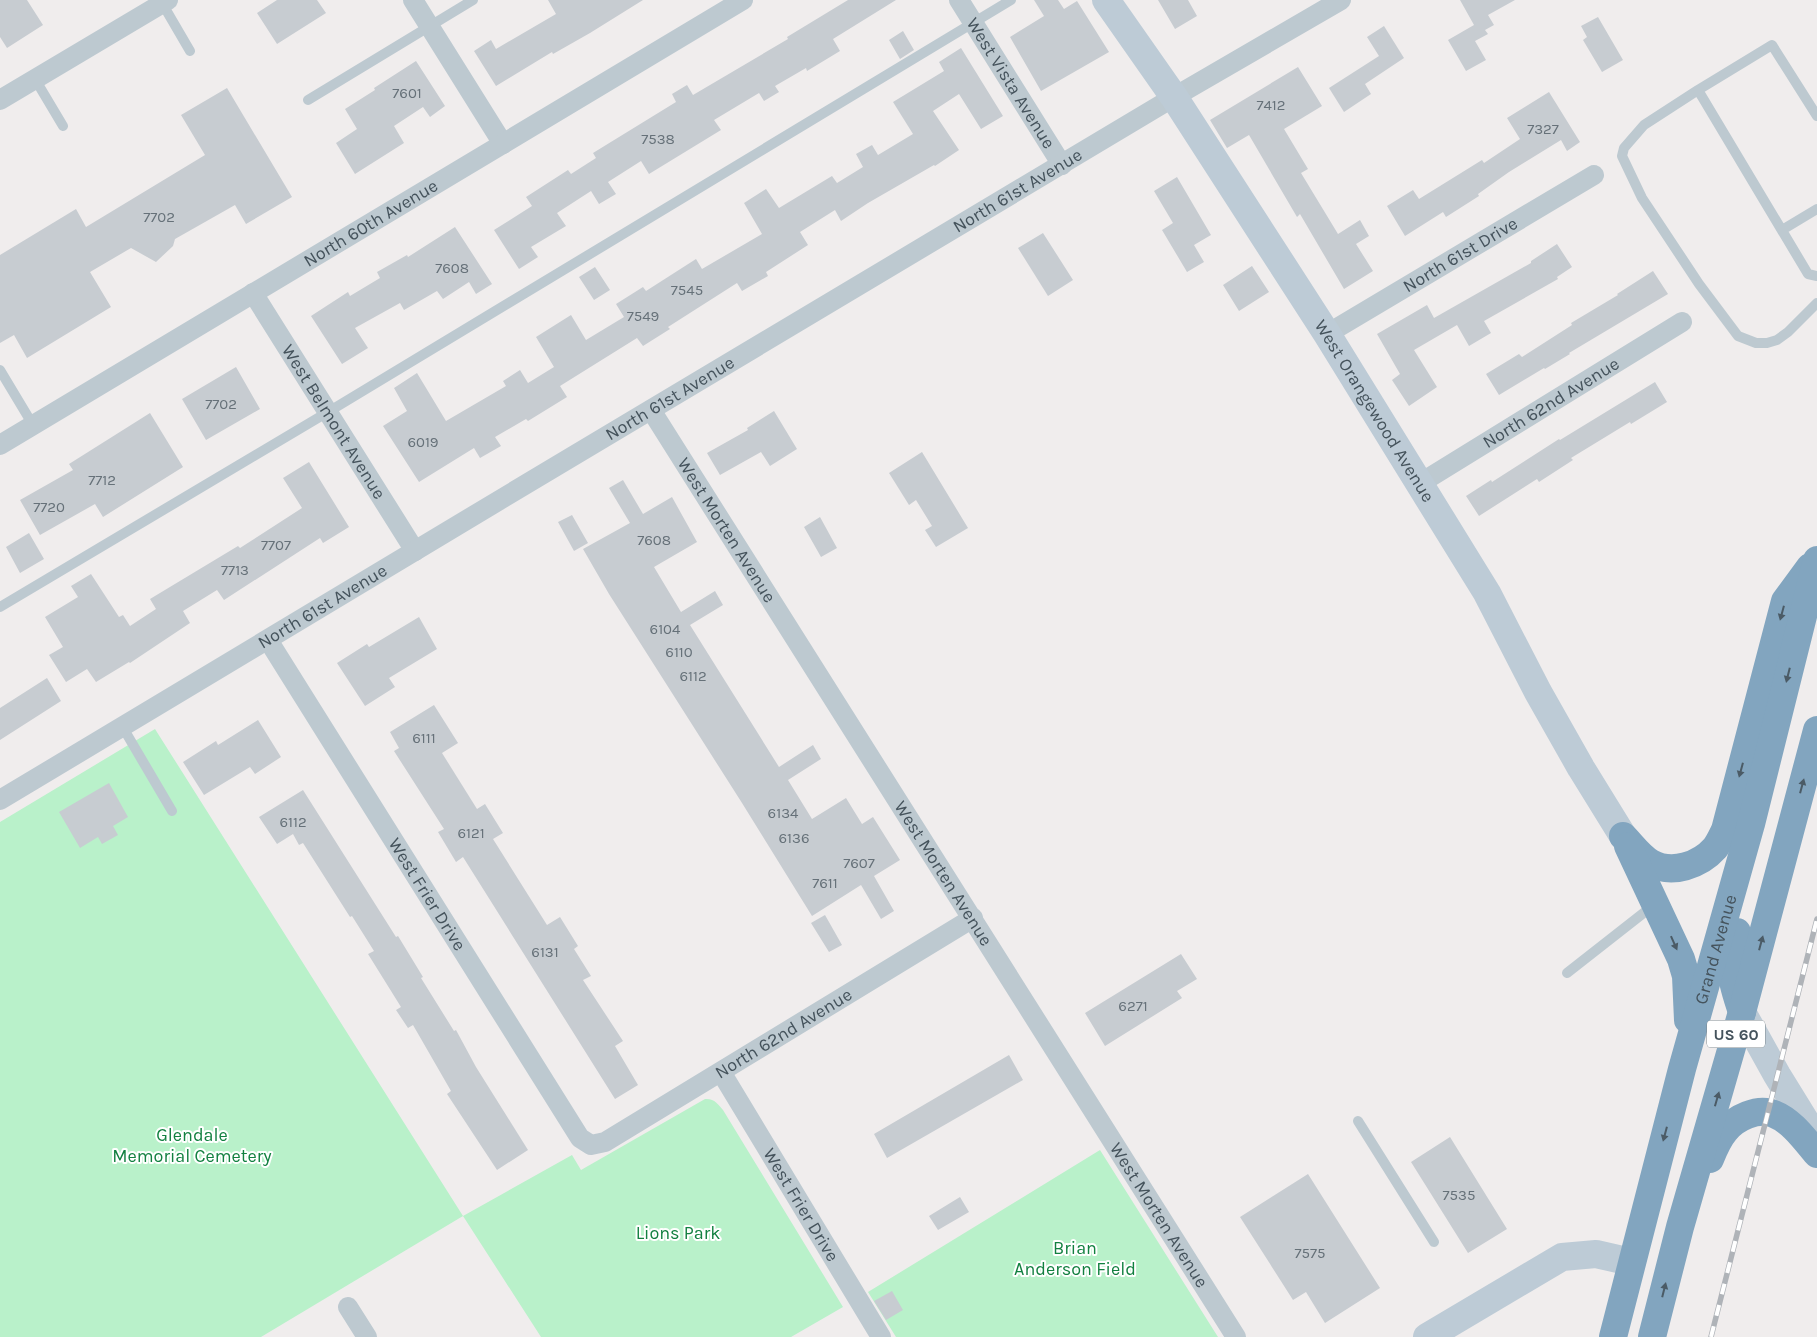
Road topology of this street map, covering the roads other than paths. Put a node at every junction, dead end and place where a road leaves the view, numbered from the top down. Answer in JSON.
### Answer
{"nodes":[{"id":1,"x":413,"y":0,"type":"edge"},
{"id":2,"x":473,"y":0,"type":"edge"},
{"id":3,"x":743,"y":0,"type":"edge"},
{"id":4,"x":958,"y":0,"type":"edge"},
{"id":5,"x":1011,"y":0,"type":"edge"},
{"id":6,"x":1106,"y":0,"type":"edge"},
{"id":7,"x":1341,"y":0,"type":"edge"},
{"id":8,"x":165,"y":2,"type":"edge"},
{"id":9,"x":973,"y":24,"type":"junction"},
{"id":10,"x":430,"y":26,"type":"junction"},
{"id":11,"x":190,"y":51,"type":"dead end"},
{"id":12,"x":35,"y":79,"type":"junction"},
{"id":13,"x":1698,"y":90,"type":"junction"},
{"id":14,"x":1174,"y":97,"type":"junction"},
{"id":15,"x":0,"y":100,"type":"edge"},
{"id":16,"x":308,"y":100,"type":"dead end"},
{"id":17,"x":1817,"y":116,"type":"edge"},
{"id":18,"x":63,"y":126,"type":"dead end"},
{"id":19,"x":503,"y":144,"type":"junction"},
{"id":20,"x":1062,"y":165,"type":"junction"},
{"id":21,"x":1594,"y":175,"type":"dead end"},
{"id":22,"x":1817,"y":210,"type":"edge"},
{"id":23,"x":1782,"y":230,"type":"junction"},
{"id":24,"x":1817,"y":276,"type":"edge"},
{"id":25,"x":253,"y":293,"type":"junction"},
{"id":26,"x":1817,"y":303,"type":"edge"},
{"id":27,"x":1682,"y":322,"type":"dead end"},
{"id":28,"x":1327,"y":334,"type":"junction"},
{"id":29,"x":0,"y":370,"type":"edge"},
{"id":30,"x":651,"y":410,"type":"junction"},
{"id":31,"x":328,"y":412,"type":"junction"},
{"id":32,"x":33,"y":425,"type":"junction"},
{"id":33,"x":0,"y":445,"type":"edge"},
{"id":34,"x":1419,"y":484,"type":"junction"},
{"id":35,"x":415,"y":551,"type":"junction"},
{"id":36,"x":1817,"y":559,"type":"edge"},
{"id":37,"x":0,"y":608,"type":"edge"},
{"id":38,"x":268,"y":640,"type":"junction"},
{"id":39,"x":122,"y":726,"type":"junction"},
{"id":40,"x":1817,"y":730,"type":"edge"},
{"id":41,"x":0,"y":800,"type":"edge"},
{"id":42,"x":172,"y":811,"type":"dead end"},
{"id":43,"x":1751,"y":824,"type":"junction"},
{"id":44,"x":1623,"y":836,"type":"junction"},
{"id":45,"x":1655,"y":904,"type":"junction"},
{"id":46,"x":973,"y":918,"type":"junction"},
{"id":47,"x":1567,"y":973,"type":"dead end"},
{"id":48,"x":1742,"y":1012,"type":"junction"},
{"id":49,"x":1682,"y":1070,"type":"junction"},
{"id":50,"x":721,"y":1072,"type":"junction"},
{"id":51,"x":1358,"y":1121,"type":"dead end"},
{"id":52,"x":1817,"y":1140,"type":"edge"},
{"id":53,"x":591,"y":1145,"type":"joint"},
{"id":54,"x":1817,"y":1154,"type":"edge"},
{"id":55,"x":1680,"y":1226,"type":"junction"},
{"id":56,"x":1434,"y":1242,"type":"dead end"},
{"id":57,"x":1632,"y":1262,"type":"junction"},
{"id":58,"x":348,"y":1307,"type":"dead end"},
{"id":59,"x":367,"y":1337,"type":"edge"},
{"id":60,"x":881,"y":1337,"type":"edge"},
{"id":61,"x":1236,"y":1337,"type":"edge"},
{"id":62,"x":1427,"y":1337,"type":"edge"},
{"id":63,"x":1612,"y":1337,"type":"edge"},
{"id":64,"x":1652,"y":1337,"type":"edge"}],
"edges":[{"from":1,"to":10,"type":"street"},
{"from":2,"to":10,"type":"lane"},
{"from":3,"to":19,"type":"street","name":"North 60th Avenue"},
{"from":4,"to":9,"type":"street","name":"West Vista Avenue"},
{"from":5,"to":9,"type":"lane"},
{"from":6,"to":14,"type":"street","name":"West Orangewood Avenue"},
{"from":7,"to":14,"type":"street","name":"North 61st Avenue"},
{"from":8,"to":11,"type":"lane"},
{"from":8,"to":12,"type":"street"},
{"from":9,"to":20,"type":"street","name":"West Vista Avenue"},
{"from":9,"to":31,"type":"lane"},
{"from":10,"to":16,"type":"lane"},
{"from":10,"to":19,"type":"street"},
{"from":12,"to":15,"type":"street"},
{"from":12,"to":18,"type":"lane"},
{"from":13,"to":17,"type":"lane"},
{"from":13,"to":23,"type":"lane"},
{"from":13,"to":26,"type":"lane"},
{"from":14,"to":20,"type":"street","name":"North 61st Avenue"},
{"from":14,"to":28,"type":"street","name":"West Orangewood Avenue"},
{"from":19,"to":25,"type":"street","name":"North 60th Avenue"},
{"from":20,"to":30,"type":"street","name":"North 61st Avenue"},
{"from":21,"to":28,"type":"street","name":"North 61st Drive"},
{"from":22,"to":23,"type":"lane"},
{"from":23,"to":24,"type":"lane"},
{"from":25,"to":31,"type":"street","name":"West Belmont Avenue"},
{"from":25,"to":32,"type":"street","name":"North 60th Avenue"},
{"from":27,"to":34,"type":"street","name":"North 62nd Avenue"},
{"from":28,"to":34,"type":"street","name":"West Orangewood Avenue"},
{"from":29,"to":32,"type":"lane"},
{"from":30,"to":35,"type":"street","name":"North 61st Avenue"},
{"from":30,"to":46,"type":"street","name":"West Morten Avenue"},
{"from":31,"to":35,"type":"street","name":"West Belmont Avenue"},
{"from":31,"to":37,"type":"lane"},
{"from":32,"to":33,"type":"street","name":"North 60th Avenue"},
{"from":34,"to":44,"type":"street","name":"West Orangewood Avenue"},
{"from":35,"to":38,"type":"street","name":"North 61st Avenue"},
{"from":36,"to":43,"type":"highway","name":"Grand Avenue","number":"US 60","one_way":true},
{"from":36,"to":44,"type":"highway","one_way":true},
{"from":38,"to":39,"type":"street","name":"North 61st Avenue"},
{"from":38,"to":53,"type":"street","name":"West Frier Drive"},
{"from":39,"to":41,"type":"street","name":"North 61st Avenue"},
{"from":39,"to":42,"type":"lane"},
{"from":48,"to":40,"type":"highway","number":"US 60","one_way":true},
{"from":43,"to":48,"type":"highway"},
{"from":43,"to":49,"type":"highway","name":"Grand Avenue","number":"US 60"},
{"from":44,"to":45,"type":"highway"},
{"from":45,"to":47,"type":"lane"},
{"from":45,"to":49,"type":"highway","one_way":true},
{"from":46,"to":50,"type":"street","name":"North 62nd Avenue"},
{"from":46,"to":61,"type":"street","name":"West Morten Avenue"},
{"from":48,"to":52,"type":"street"},
{"from":55,"to":48,"type":"highway","number":"US 60","one_way":true},
{"from":49,"to":57,"type":"highway","name":"Grand Avenue","number":"US 60","one_way":true},
{"from":50,"to":53,"type":"street","name":"North 62nd Avenue"},
{"from":50,"to":60,"type":"street","name":"West Frier Drive"},
{"from":51,"to":56,"type":"lane"},
{"from":54,"to":55,"type":"highway"},
{"from":64,"to":55,"type":"highway","number":"US 60","one_way":true},
{"from":57,"to":62,"type":"street"},
{"from":57,"to":63,"type":"highway","name":"Grand Avenue","number":"US 60"},
{"from":58,"to":59,"type":"street"}]}
